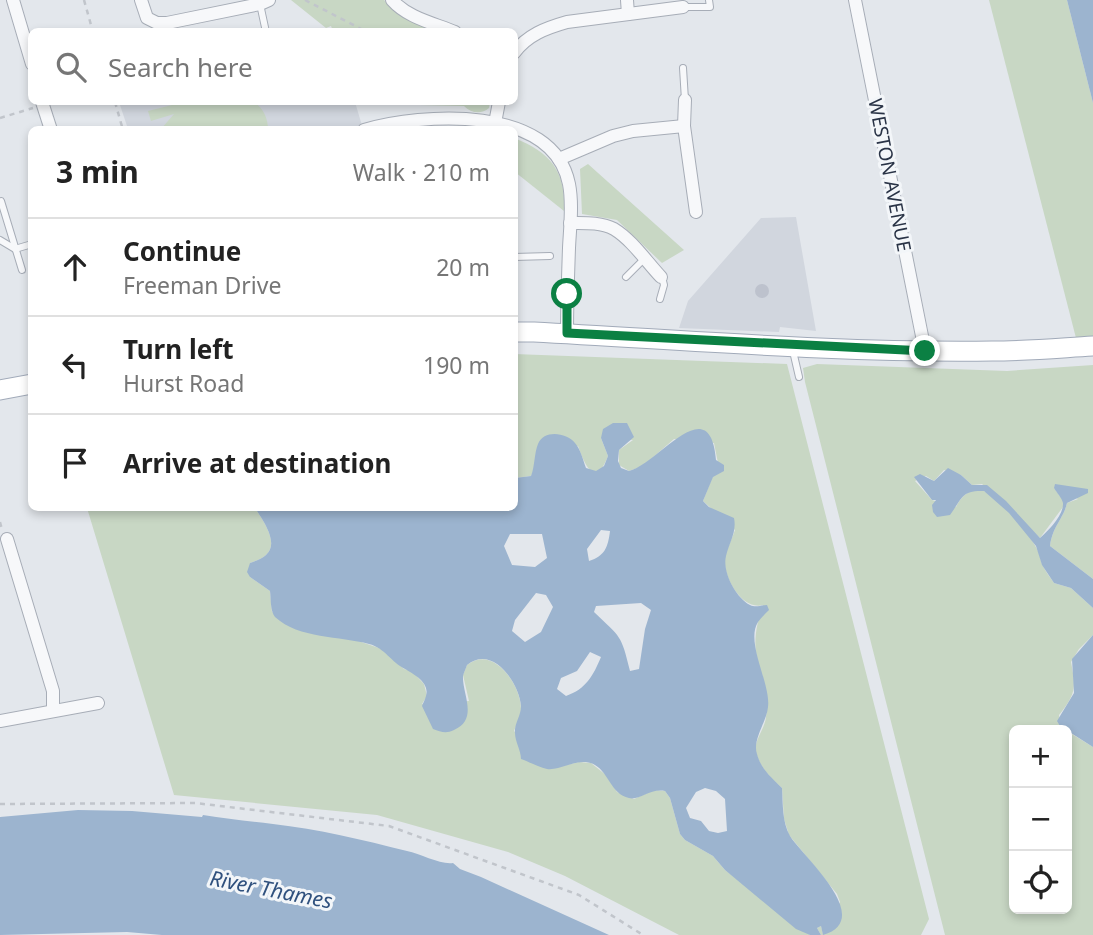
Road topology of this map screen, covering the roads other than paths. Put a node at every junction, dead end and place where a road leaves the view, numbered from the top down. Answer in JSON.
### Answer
{"nodes":[{"id":1,"x":13,"y":0,"type":"edge"},
{"id":2,"x":141,"y":0,"type":"edge"},
{"id":3,"x":392,"y":0,"type":"edge"},
{"id":4,"x":627,"y":0,"type":"edge"},
{"id":5,"x":709,"y":0,"type":"edge"},
{"id":6,"x":855,"y":0,"type":"edge"},
{"id":7,"x":260,"y":2,"type":"edge"},
{"id":8,"x":683,"y":7,"type":"joint"},
{"id":9,"x":628,"y":14,"type":"junction"},
{"id":10,"x":167,"y":27,"type":"edge"},
{"id":11,"x":265,"y":28,"type":"edge"},
{"id":12,"x":444,"y":28,"type":"edge"},
{"id":13,"x":518,"y":49,"type":"edge"},
{"id":14,"x":28,"y":51,"type":"edge"},
{"id":15,"x":683,"y":68,"type":"dead end"},
{"id":16,"x":685,"y":100,"type":"joint"},
{"id":17,"x":44,"y":105,"type":"edge"},
{"id":18,"x":498,"y":105,"type":"edge"},
{"id":19,"x":495,"y":123,"type":"junction"},
{"id":20,"x":427,"y":124,"type":"edge"},
{"id":21,"x":50,"y":126,"type":"edge"},
{"id":22,"x":381,"y":126,"type":"edge"},
{"id":23,"x":506,"y":126,"type":"edge"},
{"id":24,"x":684,"y":126,"type":"junction"},
{"id":25,"x":518,"y":129,"type":"edge"},
{"id":26,"x":559,"y":159,"type":"junction"},
{"id":27,"x":1,"y":201,"type":"edge"},
{"id":28,"x":696,"y":212,"type":"dead end"},
{"id":29,"x":570,"y":223,"type":"junction"},
{"id":30,"x":0,"y":240,"type":"edge"},
{"id":31,"x":28,"y":245,"type":"edge"},
{"id":32,"x":15,"y":248,"type":"junction"},
{"id":33,"x":550,"y":256,"type":"dead end"},
{"id":34,"x":518,"y":257,"type":"edge"},
{"id":35,"x":644,"y":259,"type":"junction"},
{"id":36,"x":22,"y":271,"type":"dead end"},
{"id":37,"x":661,"y":276,"type":"joint"},
{"id":38,"x":626,"y":277,"type":"dead end"},
{"id":39,"x":660,"y":299,"type":"dead end"},
{"id":40,"x":518,"y":332,"type":"edge"},
{"id":41,"x":567,"y":333,"type":"junction"},
{"id":42,"x":792,"y":345,"type":"junction"},
{"id":43,"x":1093,"y":346,"type":"edge"},
{"id":44,"x":925,"y":351,"type":"junction"},
{"id":45,"x":799,"y":377,"type":"dead end"},
{"id":46,"x":28,"y":385,"type":"edge"},
{"id":47,"x":0,"y":390,"type":"edge"},
{"id":48,"x":7,"y":539,"type":"dead end"},
{"id":49,"x":98,"y":703,"type":"dead end"},
{"id":50,"x":53,"y":711,"type":"junction"},
{"id":51,"x":0,"y":722,"type":"edge"}],
"edges":[{"from":1,"to":14,"type":"street"},
{"from":2,"to":10,"type":"street"},
{"from":3,"to":12,"type":"street"},
{"from":4,"to":9,"type":"street"},
{"from":5,"to":8,"type":"lane"},
{"from":6,"to":44,"type":"street","name":"WESTON AVENUE"},
{"from":7,"to":10,"type":"street"},
{"from":7,"to":11,"type":"lane"},
{"from":8,"to":9,"type":"street"},
{"from":9,"to":13,"type":"street"},
{"from":15,"to":16,"type":"lane"},
{"from":16,"to":24,"type":"street"},
{"from":17,"to":21,"type":"street"},
{"from":18,"to":19,"type":"street"},
{"from":19,"to":20,"type":"street"},
{"from":19,"to":23,"type":"street"},
{"from":20,"to":22,"type":"street"},
{"from":24,"to":26,"type":"street"},
{"from":24,"to":28,"type":"street"},
{"from":25,"to":26,"type":"street"},
{"from":26,"to":29,"type":"street"},
{"from":27,"to":32,"type":"lane"},
{"from":29,"to":35,"type":"street"},
{"from":29,"to":41,"type":"street"},
{"from":30,"to":32,"type":"lane"},
{"from":31,"to":32,"type":"lane"},
{"from":32,"to":36,"type":"lane"},
{"from":33,"to":34,"type":"lane"},
{"from":35,"to":37,"type":"street"},
{"from":35,"to":38,"type":"lane"},
{"from":37,"to":39,"type":"lane"},
{"from":40,"to":41,"type":"main road"},
{"from":41,"to":42,"type":"main road"},
{"from":42,"to":44,"type":"main road"},
{"from":42,"to":45,"type":"lane"},
{"from":43,"to":44,"type":"main road"},
{"from":46,"to":47,"type":"main road"},
{"from":48,"to":50,"type":"street"},
{"from":49,"to":50,"type":"street"},
{"from":50,"to":51,"type":"street"}]}
